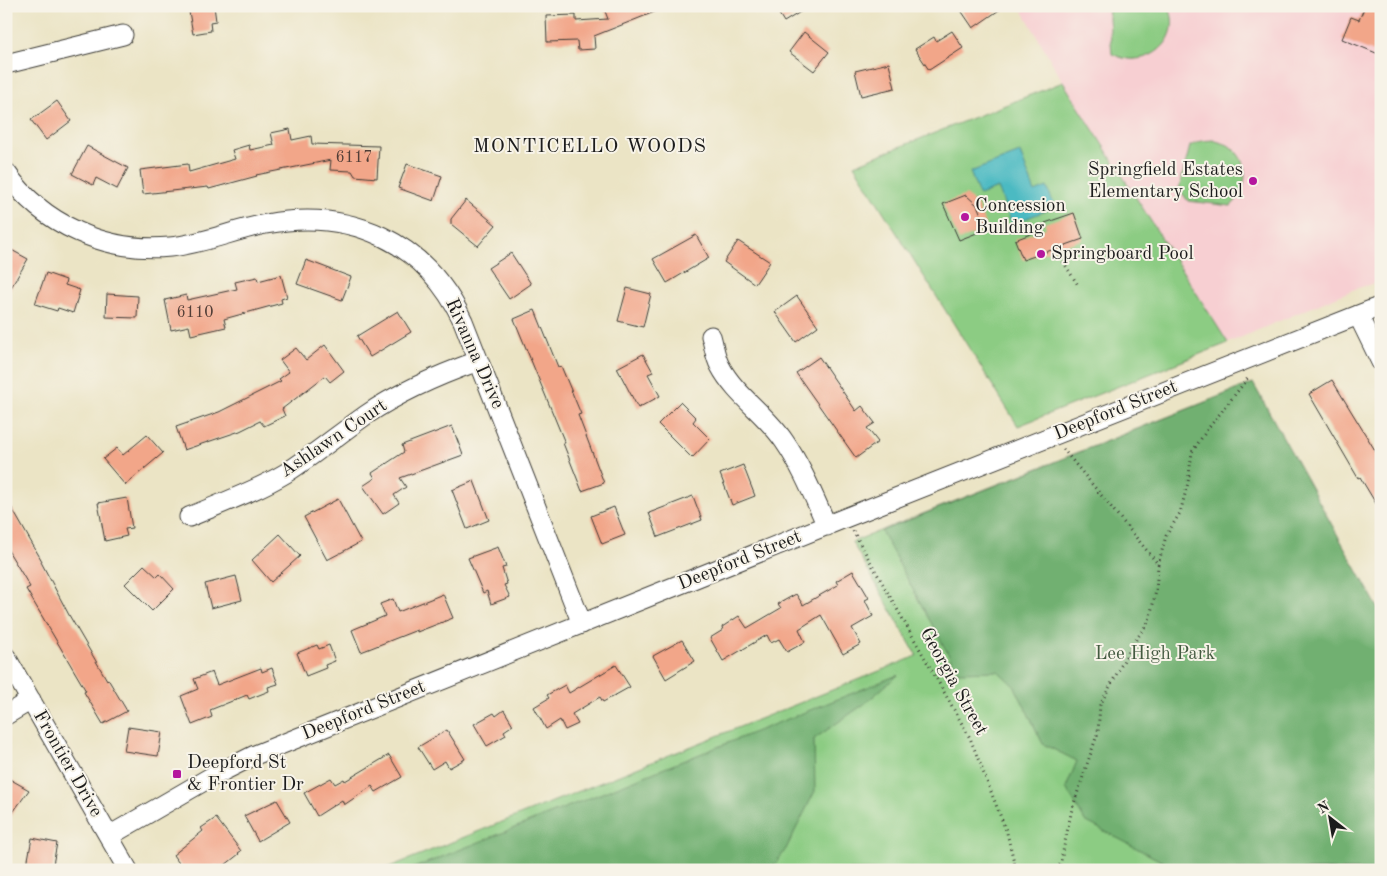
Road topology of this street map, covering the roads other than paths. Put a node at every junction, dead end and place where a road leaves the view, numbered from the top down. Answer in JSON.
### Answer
{"nodes":[{"id":1,"x":123,"y":35,"type":"dead end"},
{"id":2,"x":6,"y":64,"type":"edge"},
{"id":3,"x":6,"y":172,"type":"edge"},
{"id":4,"x":1381,"y":306,"type":"edge"},
{"id":5,"x":1358,"y":315,"type":"junction"},
{"id":6,"x":711,"y":336,"type":"dead end"},
{"id":7,"x":478,"y":361,"type":"junction"},
{"id":8,"x":1381,"y":362,"type":"edge"},
{"id":9,"x":189,"y":517,"type":"dead end"},
{"id":10,"x":827,"y":526,"type":"junction"},
{"id":11,"x":582,"y":624,"type":"junction"},
{"id":12,"x":6,"y":657,"type":"edge"},
{"id":13,"x":31,"y":700,"type":"junction"},
{"id":14,"x":6,"y":716,"type":"edge"},
{"id":15,"x":109,"y":836,"type":"junction"},
{"id":16,"x":128,"y":870,"type":"edge"}],
"edges":[{"from":1,"to":2,"type":"street"},
{"from":3,"to":7,"type":"street","name":"Rivanna Drive"},
{"from":4,"to":5,"type":"street","name":"Deepford Street"},
{"from":5,"to":8,"type":"street"},
{"from":5,"to":10,"type":"street","name":"Deepford Street"},
{"from":6,"to":10,"type":"street"},
{"from":7,"to":9,"type":"street","name":"Ashlawn Court"},
{"from":7,"to":11,"type":"street","name":"Rivanna Drive"},
{"from":10,"to":11,"type":"street","name":"Deepford Street"},
{"from":11,"to":15,"type":"street","name":"Deepford Street"},
{"from":12,"to":13,"type":"street","name":"Frontier Drive"},
{"from":13,"to":14,"type":"street"},
{"from":13,"to":15,"type":"street","name":"Frontier Drive"},
{"from":15,"to":16,"type":"street","name":"Frontier Drive"}]}
